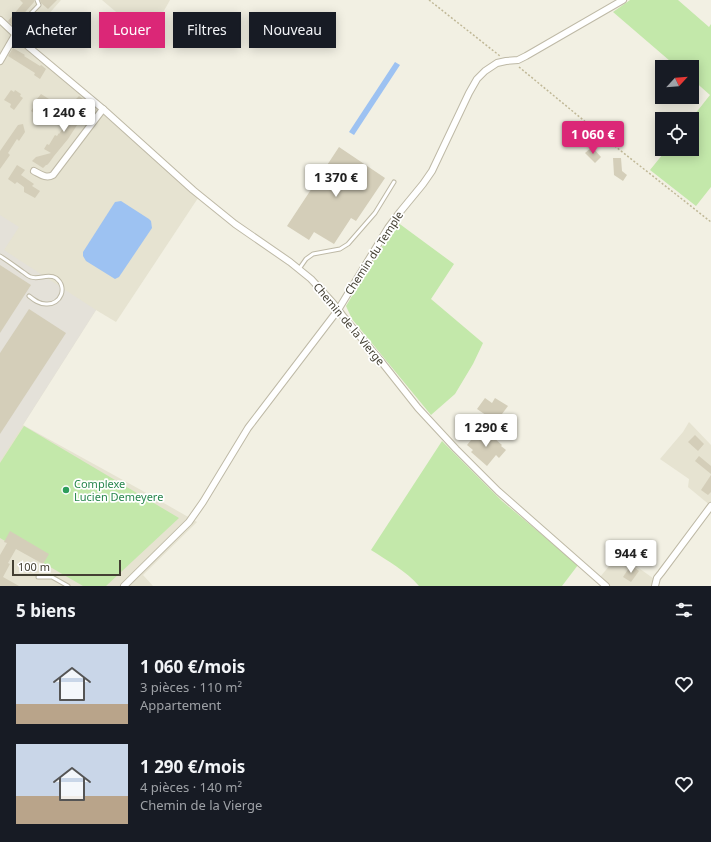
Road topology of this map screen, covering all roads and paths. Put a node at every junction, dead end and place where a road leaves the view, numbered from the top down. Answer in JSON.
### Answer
{"nodes":[{"id":1,"x":37,"y":0,"type":"edge"},
{"id":2,"x":429,"y":0,"type":"edge"},
{"id":3,"x":623,"y":0,"type":"edge"},
{"id":4,"x":33,"y":12,"type":"edge"},
{"id":5,"x":0,"y":20,"type":"edge"},
{"id":6,"x":12,"y":31,"type":"edge"},
{"id":7,"x":12,"y":37,"type":"edge"},
{"id":8,"x":32,"y":48,"type":"edge"},
{"id":9,"x":509,"y":60,"type":"junction"},
{"id":10,"x":0,"y":61,"type":"edge"},
{"id":11,"x":103,"y":109,"type":"junction"},
{"id":12,"x":34,"y":171,"type":"dead end"},
{"id":13,"x":394,"y":182,"type":"dead end"},
{"id":14,"x":711,"y":222,"type":"edge"},
{"id":15,"x":0,"y":256,"type":"edge"},
{"id":16,"x":299,"y":269,"type":"junction"},
{"id":17,"x":29,"y":296,"type":"dead end"},
{"id":18,"x":338,"y":310,"type":"junction"},
{"id":19,"x":711,"y":506,"type":"edge"},
{"id":20,"x":38,"y":577,"type":"dead end"},
{"id":21,"x":68,"y":586,"type":"edge"},
{"id":22,"x":124,"y":586,"type":"edge"},
{"id":23,"x":606,"y":586,"type":"edge"},
{"id":24,"x":655,"y":586,"type":"edge"}],
"edges":[{"from":1,"to":4,"type":"lane"},
{"from":2,"to":9,"type":"path"},
{"from":3,"to":9,"type":"street","name":"Chemin du Temple"},
{"from":5,"to":6,"type":"street","name":"Chemin de la Vierge"},
{"from":7,"to":10,"type":"street"},
{"from":8,"to":11,"type":"street","name":"Chemin de la Vierge"},
{"from":9,"to":14,"type":"path"},
{"from":9,"to":18,"type":"street","name":"Chemin du Temple"},
{"from":11,"to":12,"type":"street"},
{"from":11,"to":16,"type":"street","name":"Chemin de la Vierge"},
{"from":13,"to":16,"type":"lane"},
{"from":15,"to":17,"type":"lane"},
{"from":16,"to":18,"type":"street","name":"Chemin de la Vierge"},
{"from":18,"to":22,"type":"street","name":"Chemin du Temple"},
{"from":18,"to":23,"type":"street","name":"Chemin de la Vierge"},
{"from":19,"to":24,"type":"street"},
{"from":20,"to":21,"type":"lane"}]}
